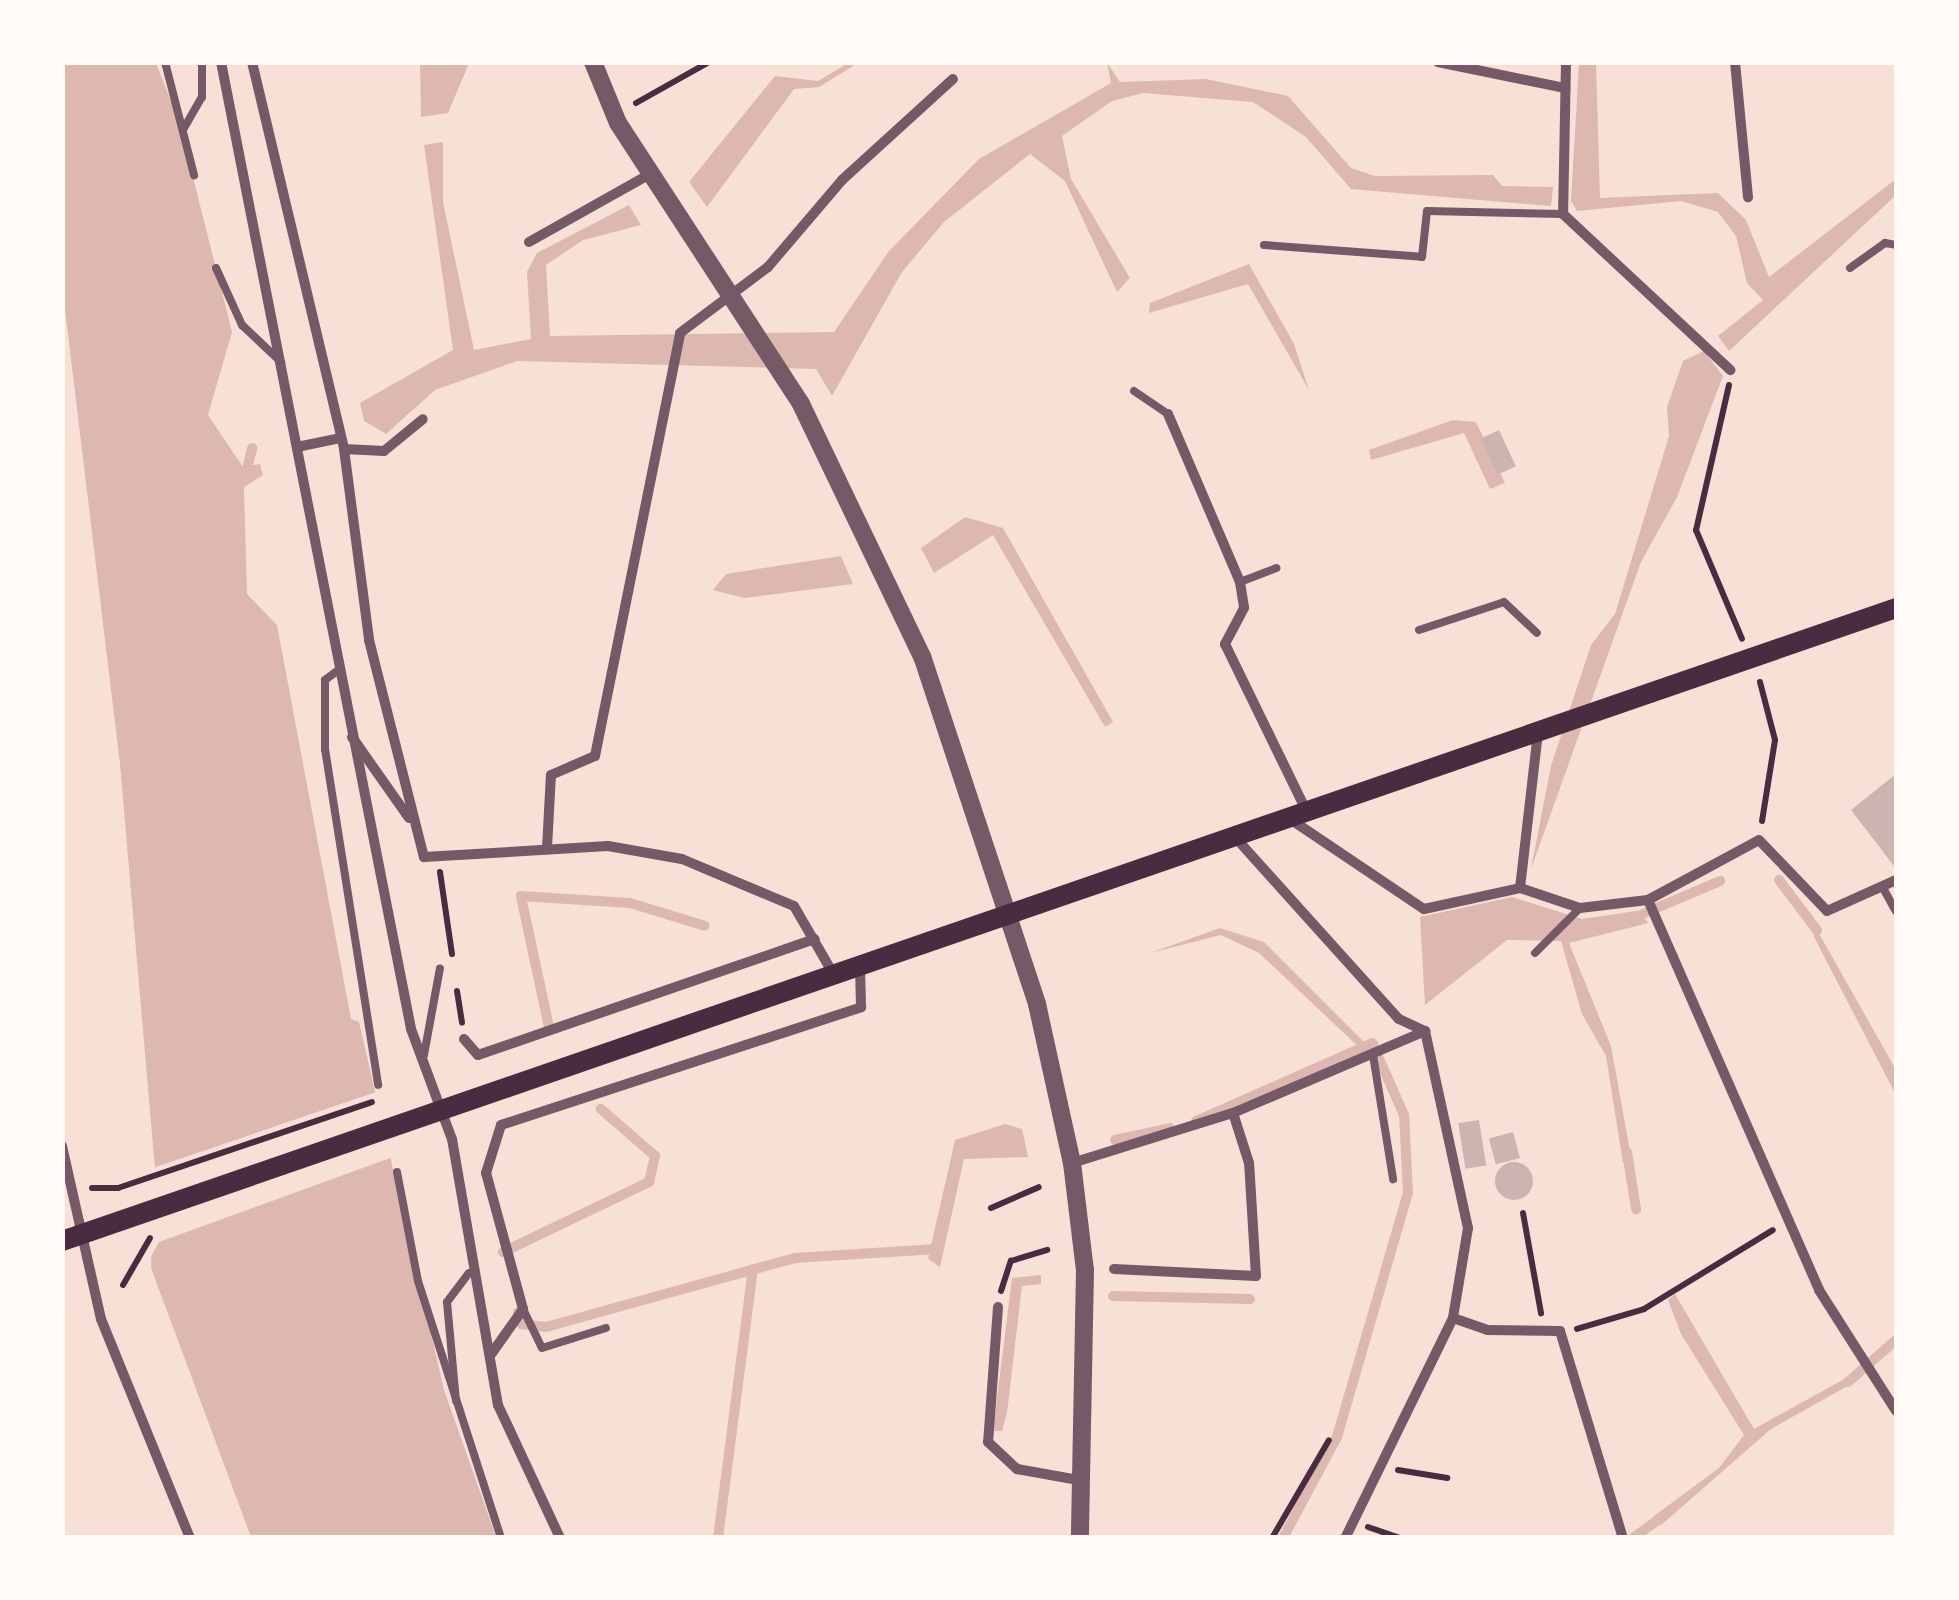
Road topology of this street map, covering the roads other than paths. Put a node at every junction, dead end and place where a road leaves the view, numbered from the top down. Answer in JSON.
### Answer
{"nodes":[{"id":1,"x":166,"y":62,"type":"edge"},
{"id":2,"x":202,"y":62,"type":"edge"},
{"id":3,"x":221,"y":62,"type":"edge"},
{"id":4,"x":252,"y":62,"type":"edge"},
{"id":5,"x":593,"y":62,"type":"edge"},
{"id":6,"x":1438,"y":62,"type":"edge"},
{"id":7,"x":1566,"y":62,"type":"edge"},
{"id":8,"x":1735,"y":62,"type":"edge"},
{"id":9,"x":953,"y":79,"type":"dead end"},
{"id":10,"x":1565,"y":88,"type":"junction"},
{"id":11,"x":184,"y":129,"type":"junction"},
{"id":12,"x":650,"y":174,"type":"junction"},
{"id":13,"x":194,"y":176,"type":"dead end"},
{"id":14,"x":1748,"y":197,"type":"dead end"},
{"id":15,"x":1563,"y":214,"type":"junction"},
{"id":16,"x":529,"y":242,"type":"dead end"},
{"id":17,"x":1264,"y":245,"type":"dead end"},
{"id":18,"x":1896,"y":246,"type":"edge"},
{"id":19,"x":216,"y":268,"type":"dead end"},
{"id":20,"x":1850,"y":268,"type":"dead end"},
{"id":21,"x":728,"y":294,"type":"junction"},
{"id":22,"x":284,"y":365,"type":"junction"},
{"id":23,"x":1730,"y":370,"type":"road end"},
{"id":24,"x":1134,"y":391,"type":"dead end"},
{"id":25,"x":1168,"y":414,"type":"joint"},
{"id":26,"x":423,"y":419,"type":"dead end"},
{"id":27,"x":343,"y":443,"type":"junction"},
{"id":28,"x":297,"y":447,"type":"junction"},
{"id":29,"x":1276,"y":568,"type":"dead end"},
{"id":30,"x":1240,"y":582,"type":"junction"},
{"id":31,"x":1896,"y":608,"type":"edge"},
{"id":32,"x":1419,"y":630,"type":"dead end"},
{"id":33,"x":1537,"y":633,"type":"dead end"},
{"id":34,"x":337,"y":671,"type":"junction"},
{"id":35,"x":348,"y":731,"type":"junction"},
{"id":36,"x":1538,"y":733,"type":"junction"},
{"id":37,"x":1298,"y":816,"type":"junction"},
{"id":38,"x":412,"y":822,"type":"junction"},
{"id":39,"x":1234,"y":836,"type":"junction"},
{"id":40,"x":546,"y":848,"type":"junction"},
{"id":41,"x":1896,"y":880,"type":"edge"},
{"id":42,"x":1520,"y":888,"type":"junction"},
{"id":43,"x":1883,"y":888,"type":"junction"},
{"id":44,"x":1648,"y":900,"type":"junction"},
{"id":45,"x":1580,"y":908,"type":"junction"},
{"id":46,"x":1896,"y":911,"type":"edge"},
{"id":47,"x":1007,"y":914,"type":"junction"},
{"id":48,"x":815,"y":939,"type":"junction"},
{"id":49,"x":1535,"y":952,"type":"dead end"},
{"id":50,"x":860,"y":967,"type":"junction"},
{"id":51,"x":440,"y":968,"type":"dead end"},
{"id":52,"x":835,"y":976,"type":"junction"},
{"id":53,"x":1425,"y":1031,"type":"junction"},
{"id":54,"x":464,"y":1039,"type":"road end"},
{"id":55,"x":1378,"y":1053,"type":"junction"},
{"id":56,"x":424,"y":1056,"type":"junction"},
{"id":57,"x":378,"y":1085,"type":"dead end"},
{"id":58,"x":432,"y":1111,"type":"junction"},
{"id":59,"x":1233,"y":1113,"type":"junction"},
{"id":60,"x":62,"y":1146,"type":"edge"},
{"id":61,"x":1072,"y":1163,"type":"junction"},
{"id":62,"x":398,"y":1172,"type":"dead end"},
{"id":63,"x":1393,"y":1179,"type":"dead end"},
{"id":64,"x":85,"y":1235,"type":"junction"},
{"id":65,"x":62,"y":1241,"type":"edge"},
{"id":66,"x":1114,"y":1269,"type":"dead end"},
{"id":67,"x":469,"y":1273,"type":"junction"},
{"id":68,"x":998,"y":1307,"type":"road end"},
{"id":69,"x":523,"y":1309,"type":"junction"},
{"id":70,"x":1454,"y":1318,"type":"junction"},
{"id":71,"x":606,"y":1328,"type":"dead end"},
{"id":72,"x":492,"y":1353,"type":"junction"},
{"id":73,"x":1896,"y":1411,"type":"edge"},
{"id":74,"x":458,"y":1420,"type":"junction"},
{"id":75,"x":1085,"y":1482,"type":"junction"},
{"id":76,"x":552,"y":1520,"type":"junction"},
{"id":77,"x":190,"y":1538,"type":"edge"},
{"id":78,"x":501,"y":1538,"type":"edge"},
{"id":79,"x":550,"y":1538,"type":"edge"},
{"id":80,"x":560,"y":1538,"type":"edge"},
{"id":81,"x":1080,"y":1538,"type":"edge"},
{"id":82,"x":1345,"y":1538,"type":"edge"},
{"id":83,"x":1623,"y":1538,"type":"edge"}],
"edges":[{"from":1,"to":11,"type":"lane"},
{"from":2,"to":11,"type":"lane"},
{"from":3,"to":22,"type":"street"},
{"from":4,"to":27,"type":"street"},
{"from":5,"to":12,"type":"street"},
{"from":6,"to":10,"type":"street"},
{"from":7,"to":10,"type":"street"},
{"from":8,"to":14,"type":"street"},
{"from":9,"to":21,"type":"street"},
{"from":10,"to":15,"type":"street"},
{"from":11,"to":13,"type":"lane"},
{"from":12,"to":16,"type":"street"},
{"from":12,"to":21,"type":"street"},
{"from":15,"to":17,"type":"lane"},
{"from":15,"to":23,"type":"street"},
{"from":18,"to":20,"type":"lane"},
{"from":19,"to":22,"type":"lane"},
{"from":21,"to":40,"type":"street"},
{"from":21,"to":47,"type":"street"},
{"from":22,"to":28,"type":"street"},
{"from":24,"to":25,"type":"lane"},
{"from":25,"to":30,"type":"street"},
{"from":26,"to":27,"type":"street"},
{"from":27,"to":28,"type":"street"},
{"from":27,"to":38,"type":"street"},
{"from":28,"to":34,"type":"street"},
{"from":29,"to":30,"type":"lane"},
{"from":30,"to":37,"type":"street"},
{"from":31,"to":36,"type":"main road"},
{"from":32,"to":33,"type":"lane"},
{"from":34,"to":35,"type":"street"},
{"from":34,"to":57,"type":"lane"},
{"from":35,"to":38,"type":"street"},
{"from":35,"to":56,"type":"street"},
{"from":36,"to":37,"type":"main road"},
{"from":36,"to":42,"type":"street"},
{"from":37,"to":39,"type":"main road"},
{"from":37,"to":42,"type":"street"},
{"from":38,"to":40,"type":"street"},
{"from":39,"to":47,"type":"main road"},
{"from":39,"to":53,"type":"street"},
{"from":40,"to":48,"type":"street"},
{"from":41,"to":43,"type":"street"},
{"from":42,"to":45,"type":"street"},
{"from":43,"to":44,"type":"street"},
{"from":43,"to":46,"type":"lane"},
{"from":44,"to":45,"type":"street"},
{"from":44,"to":73,"type":"street"},
{"from":45,"to":49,"type":"lane"},
{"from":47,"to":50,"type":"main road"},
{"from":47,"to":61,"type":"street"},
{"from":48,"to":52,"type":"street"},
{"from":48,"to":54,"type":"street"},
{"from":50,"to":52,"type":"main road"},
{"from":50,"to":69,"type":"street"},
{"from":51,"to":56,"type":"lane"},
{"from":52,"to":58,"type":"main road"},
{"from":53,"to":55,"type":"street"},
{"from":53,"to":70,"type":"street"},
{"from":55,"to":59,"type":"street"},
{"from":55,"to":63,"type":"lane"},
{"from":56,"to":58,"type":"street"},
{"from":58,"to":64,"type":"main road"},
{"from":58,"to":67,"type":"street"},
{"from":59,"to":61,"type":"street"},
{"from":59,"to":66,"type":"street"},
{"from":60,"to":64,"type":"street"},
{"from":61,"to":75,"type":"street"},
{"from":62,"to":74,"type":"lane"},
{"from":64,"to":65,"type":"main road"},
{"from":64,"to":77,"type":"street"},
{"from":67,"to":72,"type":"street"},
{"from":67,"to":74,"type":"lane"},
{"from":68,"to":75,"type":"street"},
{"from":69,"to":71,"type":"lane"},
{"from":69,"to":72,"type":"street"},
{"from":70,"to":82,"type":"street"},
{"from":70,"to":83,"type":"street"},
{"from":72,"to":76,"type":"street"},
{"from":74,"to":78,"type":"lane"},
{"from":75,"to":81,"type":"street"},
{"from":76,"to":79,"type":"lane"},
{"from":76,"to":80,"type":"street"}]}
